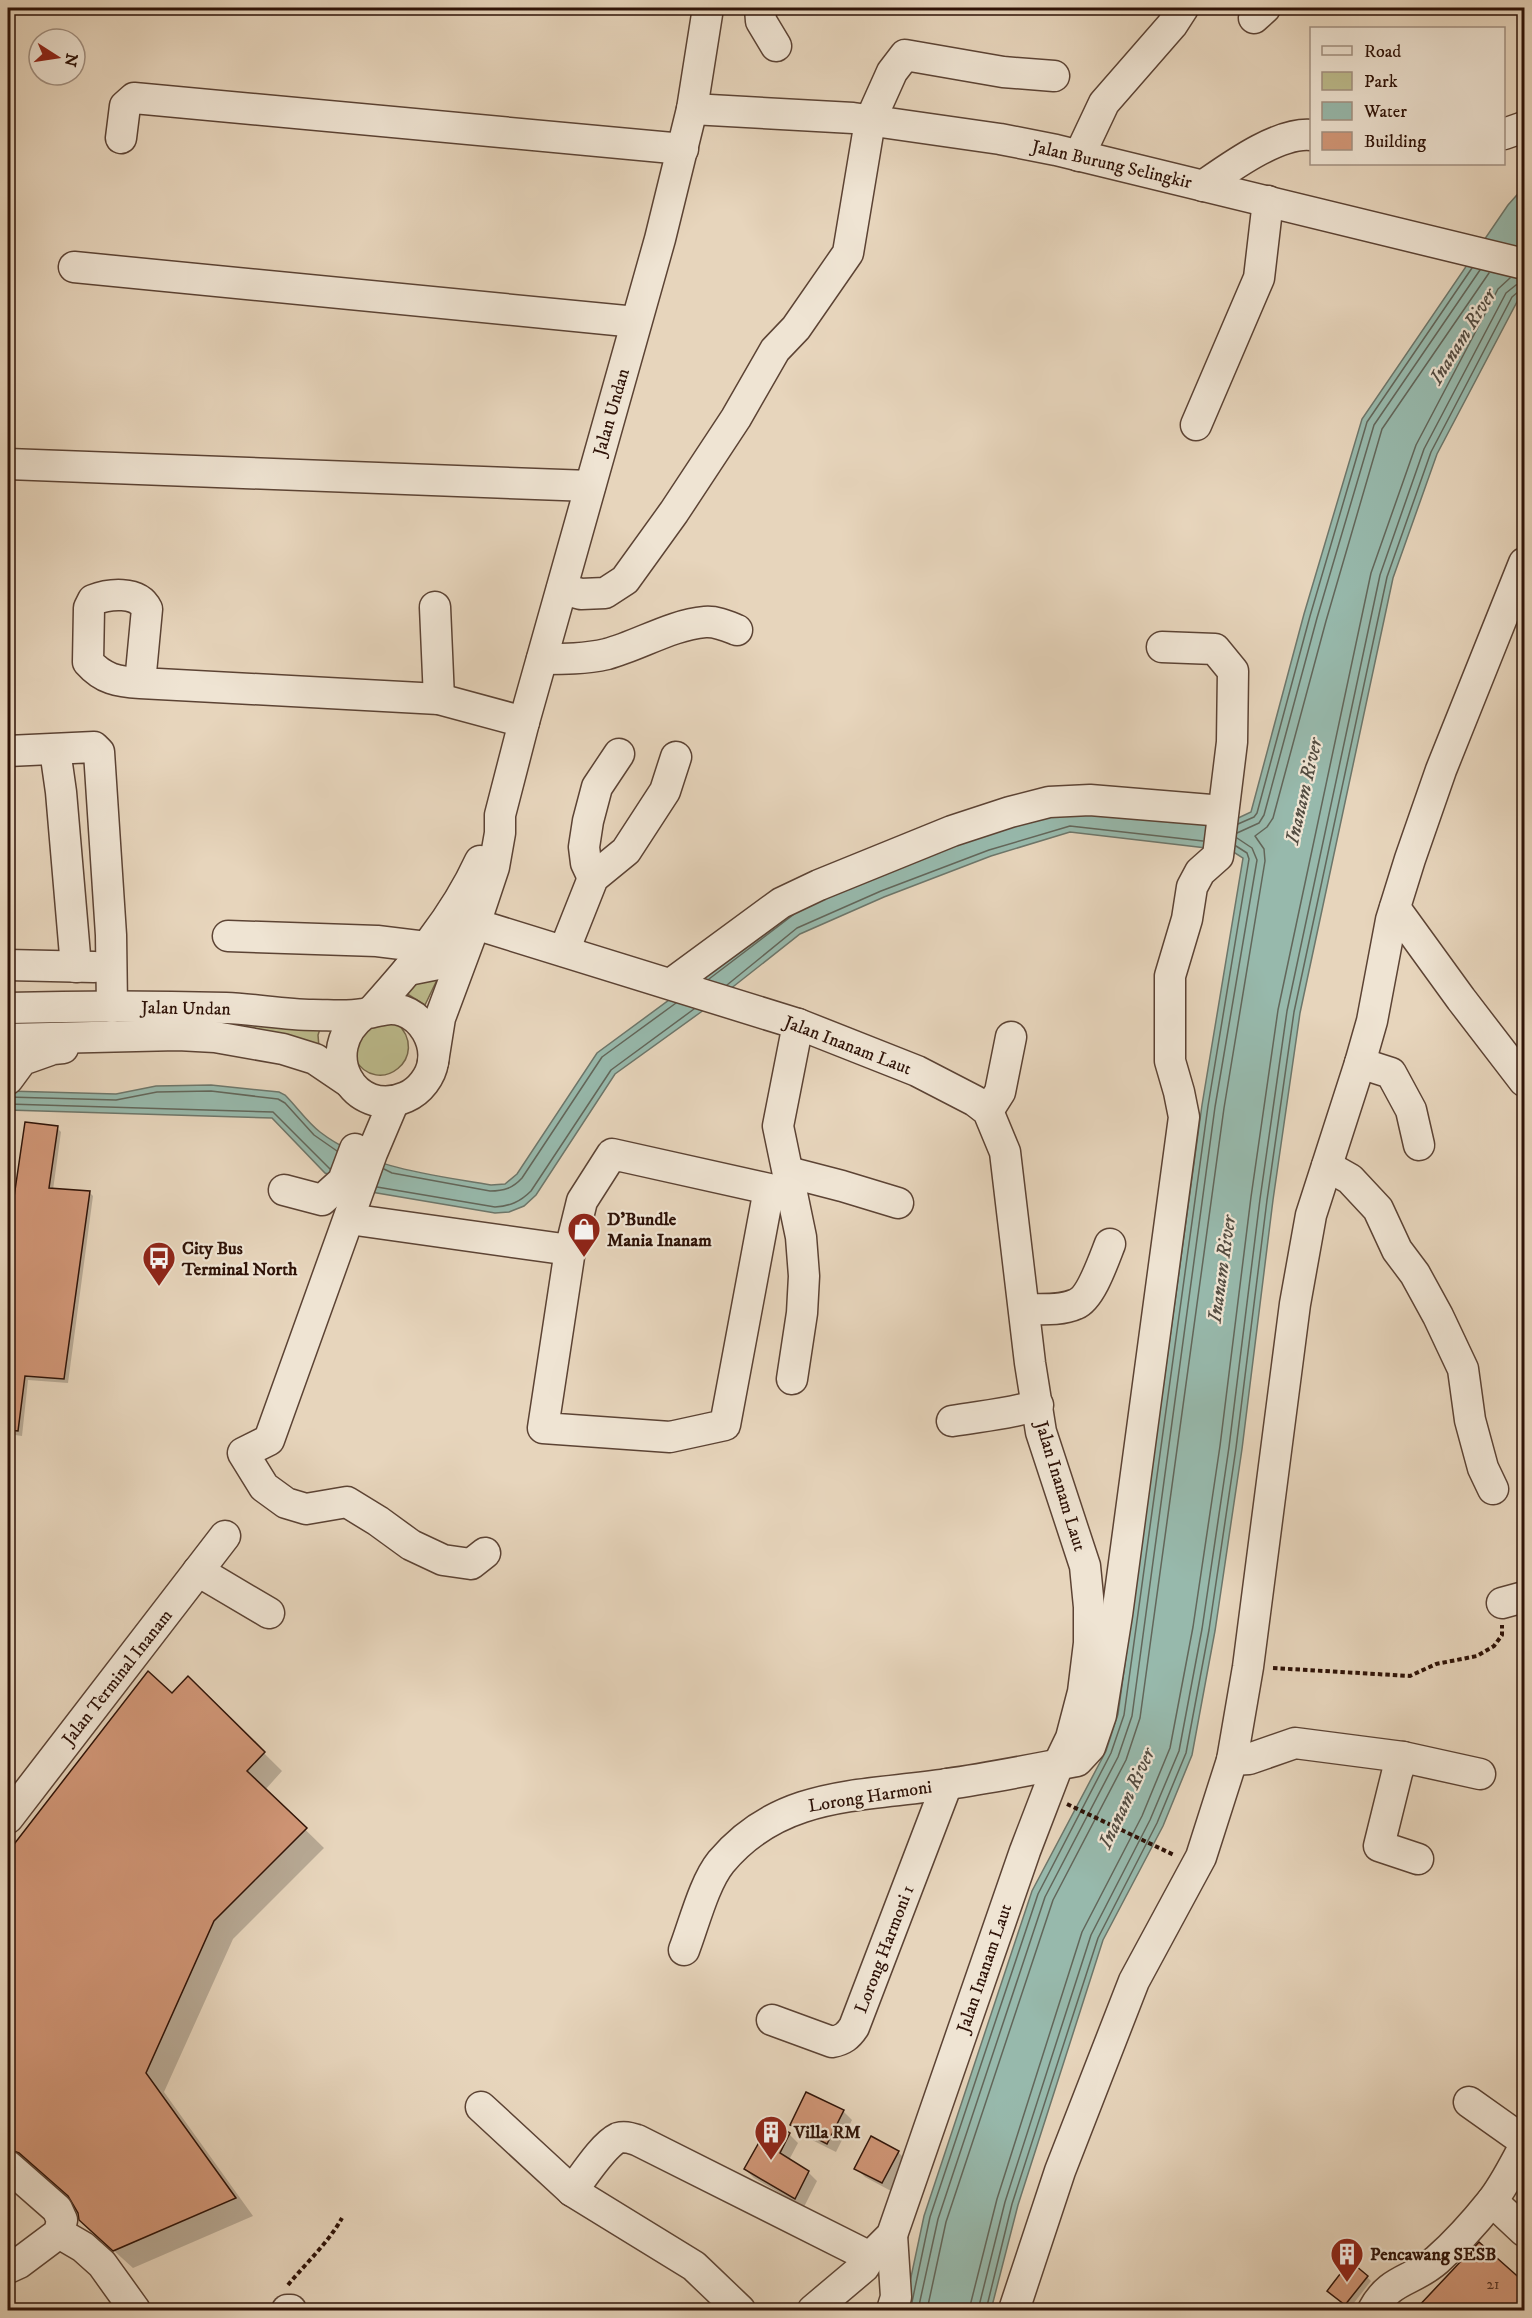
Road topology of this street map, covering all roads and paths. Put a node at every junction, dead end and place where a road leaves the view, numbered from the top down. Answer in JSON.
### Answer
{"nodes":[{"id":1,"x":708,"y":8,"type":"edge"},
{"id":2,"x":760,"y":8,"type":"edge"},
{"id":3,"x":1183,"y":8,"type":"edge"},
{"id":4,"x":776,"y":46,"type":"dead end"},
{"id":5,"x":1054,"y":76,"type":"dead end"},
{"id":6,"x":692,"y":110,"type":"junction"},
{"id":7,"x":870,"y":121,"type":"junction"},
{"id":8,"x":1524,"y":127,"type":"edge"},
{"id":9,"x":1505,"y":133,"type":"edge"},
{"id":10,"x":1310,"y":135,"type":"edge"},
{"id":11,"x":121,"y":138,"type":"dead end"},
{"id":12,"x":683,"y":149,"type":"junction"},
{"id":13,"x":1079,"y":156,"type":"junction"},
{"id":14,"x":1203,"y":186,"type":"junction"},
{"id":15,"x":1268,"y":201,"type":"junction"},
{"id":16,"x":1524,"y":264,"type":"edge"},
{"id":17,"x":74,"y":267,"type":"dead end"},
{"id":18,"x":636,"y":322,"type":"junction"},
{"id":19,"x":1196,"y":425,"type":"dead end"},
{"id":20,"x":8,"y":464,"type":"edge"},
{"id":21,"x":590,"y":486,"type":"junction"},
{"id":22,"x":1524,"y":563,"type":"edge"},
{"id":23,"x":562,"y":589,"type":"junction"},
{"id":24,"x":435,"y":607,"type":"dead end"},
{"id":25,"x":737,"y":630,"type":"dead end"},
{"id":26,"x":1162,"y":647,"type":"dead end"},
{"id":27,"x":542,"y":659,"type":"junction"},
{"id":28,"x":140,"y":683,"type":"dead end"},
{"id":29,"x":439,"y":699,"type":"junction"},
{"id":30,"x":524,"y":722,"type":"junction"},
{"id":31,"x":55,"y":750,"type":"junction"},
{"id":32,"x":8,"y":751,"type":"edge"},
{"id":33,"x":619,"y":754,"type":"dead end"},
{"id":34,"x":676,"y":757,"type":"dead end"},
{"id":35,"x":1223,"y":811,"type":"junction"},
{"id":36,"x":500,"y":814,"type":"junction"},
{"id":37,"x":593,"y":878,"type":"junction"},
{"id":38,"x":1395,"y":908,"type":"junction"},
{"id":39,"x":475,"y":924,"type":"junction"},
{"id":40,"x":228,"y":936,"type":"dead end"},
{"id":41,"x":564,"y":951,"type":"junction"},
{"id":42,"x":417,"y":959,"type":"junction"},
{"id":43,"x":8,"y":965,"type":"edge"},
{"id":44,"x":76,"y":967,"type":"junction"},
{"id":45,"x":112,"y":968,"type":"junction"},
{"id":46,"x":672,"y":983,"type":"junction"},
{"id":47,"x":112,"y":1007,"type":"junction"},
{"id":48,"x":8,"y":1008,"type":"edge"},
{"id":49,"x":368,"y":1012,"type":"junction"},
{"id":50,"x":798,"y":1024,"type":"junction"},
{"id":51,"x":165,"y":1035,"type":"junction"},
{"id":52,"x":1011,"y":1037,"type":"dead end"},
{"id":53,"x":8,"y":1039,"type":"edge"},
{"id":54,"x":433,"y":1062,"type":"junction"},
{"id":55,"x":1360,"y":1063,"type":"junction"},
{"id":56,"x":8,"y":1079,"type":"edge"},
{"id":57,"x":1524,"y":1081,"type":"edge"},
{"id":58,"x":370,"y":1093,"type":"junction"},
{"id":59,"x":988,"y":1111,"type":"junction"},
{"id":60,"x":1419,"y":1145,"type":"dead end"},
{"id":61,"x":1327,"y":1166,"type":"junction"},
{"id":62,"x":788,"y":1172,"type":"junction"},
{"id":63,"x":351,"y":1185,"type":"junction"},
{"id":64,"x":284,"y":1190,"type":"dead end"},
{"id":65,"x":898,"y":1203,"type":"dead end"},
{"id":66,"x":349,"y":1220,"type":"junction"},
{"id":67,"x":1110,"y":1244,"type":"dead end"},
{"id":68,"x":570,"y":1250,"type":"junction"},
{"id":69,"x":1025,"y":1310,"type":"junction"},
{"id":70,"x":792,"y":1379,"type":"dead end"},
{"id":71,"x":1038,"y":1405,"type":"junction"},
{"id":72,"x":952,"y":1421,"type":"dead end"},
{"id":73,"x":1492,"y":1489,"type":"dead end"},
{"id":74,"x":225,"y":1536,"type":"dead end"},
{"id":75,"x":485,"y":1552,"type":"dead end"},
{"id":76,"x":198,"y":1571,"type":"junction"},
{"id":77,"x":1514,"y":1599,"type":"edge"},
{"id":78,"x":268,"y":1613,"type":"dead end"},
{"id":79,"x":1248,"y":1666,"type":"junction"},
{"id":80,"x":1403,"y":1757,"type":"junction"},
{"id":81,"x":1232,"y":1760,"type":"junction"},
{"id":82,"x":1058,"y":1765,"type":"junction"},
{"id":83,"x":1480,"y":1774,"type":"dead end"},
{"id":84,"x":947,"y":1784,"type":"junction"},
{"id":85,"x":1059,"y":1800,"type":"dead end"},
{"id":86,"x":8,"y":1818,"type":"edge"},
{"id":87,"x":1159,"y":1847,"type":"dead end"},
{"id":88,"x":1418,"y":1859,"type":"dead end"},
{"id":89,"x":684,"y":1950,"type":"dead end"},
{"id":90,"x":771,"y":2020,"type":"dead end"},
{"id":91,"x":1469,"y":2102,"type":"dead end"},
{"id":92,"x":481,"y":2107,"type":"dead end"},
{"id":93,"x":1524,"y":2140,"type":"edge"},
{"id":94,"x":1524,"y":2147,"type":"edge"},
{"id":95,"x":8,"y":2166,"type":"edge"},
{"id":96,"x":572,"y":2191,"type":"junction"},
{"id":97,"x":1492,"y":2201,"type":"junction"},
{"id":98,"x":342,"y":2218,"type":"dead end"},
{"id":99,"x":1524,"y":2231,"type":"edge"},
{"id":100,"x":58,"y":2233,"type":"junction"},
{"id":101,"x":892,"y":2235,"type":"junction"},
{"id":102,"x":870,"y":2257,"type":"junction"},
{"id":103,"x":8,"y":2268,"type":"edge"},
{"id":104,"x":287,"y":2304,"type":"edge"},
{"id":105,"x":135,"y":2310,"type":"edge"},
{"id":106,"x":740,"y":2310,"type":"edge"},
{"id":107,"x":813,"y":2310,"type":"edge"},
{"id":108,"x":891,"y":2310,"type":"edge"},
{"id":109,"x":1014,"y":2310,"type":"edge"},
{"id":110,"x":1373,"y":2310,"type":"edge"}],
"edges":[{"from":1,"to":6,"type":"street","name":"Jalan Undan"},
{"from":2,"to":4,"type":"street"},
{"from":3,"to":13,"type":"street"},
{"from":5,"to":7,"type":"street"},
{"from":6,"to":7,"type":"street","name":"Jalan Burung Selingkir"},
{"from":6,"to":12,"type":"street","name":"Jalan Undan"},
{"from":7,"to":13,"type":"street","name":"Jalan Burung Selingkir"},
{"from":7,"to":23,"type":"street"},
{"from":8,"to":9,"type":"street"},
{"from":10,"to":14,"type":"street"},
{"from":11,"to":12,"type":"street"},
{"from":12,"to":18,"type":"street","name":"Jalan Undan"},
{"from":13,"to":14,"type":"street","name":"Jalan Burung Selingkir"},
{"from":14,"to":15,"type":"street","name":"Jalan Burung Selingkir"},
{"from":15,"to":16,"type":"street","name":"Jalan Burung Selingkir"},
{"from":15,"to":19,"type":"street"},
{"from":17,"to":18,"type":"street"},
{"from":18,"to":21,"type":"street","name":"Jalan Undan"},
{"from":20,"to":21,"type":"street"},
{"from":21,"to":23,"type":"street","name":"Jalan Undan"},
{"from":22,"to":38,"type":"street"},
{"from":23,"to":27,"type":"street","name":"Jalan Undan"},
{"from":24,"to":29,"type":"street"},
{"from":25,"to":27,"type":"street"},
{"from":26,"to":35,"type":"street"},
{"from":27,"to":30,"type":"street","name":"Jalan Undan"},
{"from":28,"to":29,"type":"street"},
{"from":29,"to":30,"type":"street"},
{"from":30,"to":36,"type":"street","name":"Jalan Undan"},
{"from":31,"to":32,"type":"street"},
{"from":31,"to":44,"type":"street"},
{"from":31,"to":45,"type":"street"},
{"from":33,"to":37,"type":"street"},
{"from":34,"to":37,"type":"street"},
{"from":35,"to":46,"type":"street"},
{"from":35,"to":82,"type":"street","name":"Lorong Harmoni"},
{"from":36,"to":39,"type":"street","name":"Jalan Undan"},
{"from":36,"to":42,"type":"street","name":"Jalan Undan"},
{"from":37,"to":41,"type":"street"},
{"from":38,"to":55,"type":"street"},
{"from":38,"to":57,"type":"street"},
{"from":39,"to":41,"type":"street","name":"Jalan Inanam Laut"},
{"from":39,"to":42,"type":"street"},
{"from":39,"to":54,"type":"street","name":"Jalan Undan"},
{"from":40,"to":42,"type":"street"},
{"from":41,"to":46,"type":"street","name":"Jalan Inanam Laut"},
{"from":42,"to":49,"type":"street","name":"Jalan Undan"},
{"from":43,"to":44,"type":"street"},
{"from":44,"to":45,"type":"street"},
{"from":45,"to":47,"type":"street"},
{"from":46,"to":50,"type":"street","name":"Jalan Inanam Laut"},
{"from":47,"to":48,"type":"street","name":"Jalan Undan"},
{"from":47,"to":49,"type":"street","name":"Jalan Undan"},
{"from":49,"to":54,"type":"street","name":"Jalan Undan"},
{"from":49,"to":58,"type":"street","name":"Jalan Undan"},
{"from":50,"to":59,"type":"street","name":"Jalan Inanam Laut"},
{"from":50,"to":62,"type":"street"},
{"from":51,"to":53,"type":"street","name":"Jalan Undan"},
{"from":51,"to":56,"type":"street"},
{"from":51,"to":58,"type":"street","name":"Jalan Undan"},
{"from":52,"to":59,"type":"street"},
{"from":54,"to":58,"type":"street","name":"Jalan Undan"},
{"from":55,"to":60,"type":"street"},
{"from":55,"to":61,"type":"street"},
{"from":58,"to":63,"type":"street"},
{"from":59,"to":69,"type":"street","name":"Jalan Inanam Laut"},
{"from":61,"to":73,"type":"street"},
{"from":61,"to":79,"type":"street"},
{"from":62,"to":65,"type":"street"},
{"from":62,"to":70,"type":"street"},
{"from":63,"to":64,"type":"street"},
{"from":63,"to":66,"type":"street"},
{"from":66,"to":68,"type":"street"},
{"from":66,"to":75,"type":"street"},
{"from":67,"to":69,"type":"street"},
{"from":68,"to":68,"type":"street"},
{"from":69,"to":71,"type":"street","name":"Jalan Inanam Laut"},
{"from":71,"to":72,"type":"street"},
{"from":71,"to":82,"type":"street","name":"Jalan Inanam Laut"},
{"from":74,"to":76,"type":"street","name":"Jalan Terminal Inanam"},
{"from":76,"to":78,"type":"street"},
{"from":76,"to":86,"type":"street","name":"Jalan Terminal Inanam"},
{"from":77,"to":79,"type":"path"},
{"from":79,"to":81,"type":"street"},
{"from":80,"to":81,"type":"street"},
{"from":80,"to":83,"type":"street"},
{"from":80,"to":88,"type":"street"},
{"from":81,"to":109,"type":"street"},
{"from":82,"to":84,"type":"street","name":"Lorong Harmoni"},
{"from":82,"to":101,"type":"street","name":"Jalan Inanam Laut"},
{"from":84,"to":89,"type":"street","name":"Lorong Harmoni"},
{"from":84,"to":90,"type":"street","name":"Lorong Harmoni 1"},
{"from":85,"to":87,"type":"path"},
{"from":91,"to":93,"type":"street"},
{"from":92,"to":96,"type":"street"},
{"from":94,"to":97,"type":"street"},
{"from":95,"to":100,"type":"street"},
{"from":96,"to":102,"type":"street"},
{"from":96,"to":106,"type":"street"},
{"from":97,"to":99,"type":"street"},
{"from":97,"to":110,"type":"street"},
{"from":98,"to":104,"type":"path"},
{"from":100,"to":103,"type":"street"},
{"from":100,"to":105,"type":"street"},
{"from":101,"to":102,"type":"street","name":"Jalan Inanam Laut"},
{"from":101,"to":108,"type":"street"},
{"from":102,"to":107,"type":"street","name":"Jalan Inanam Laut"}]}
